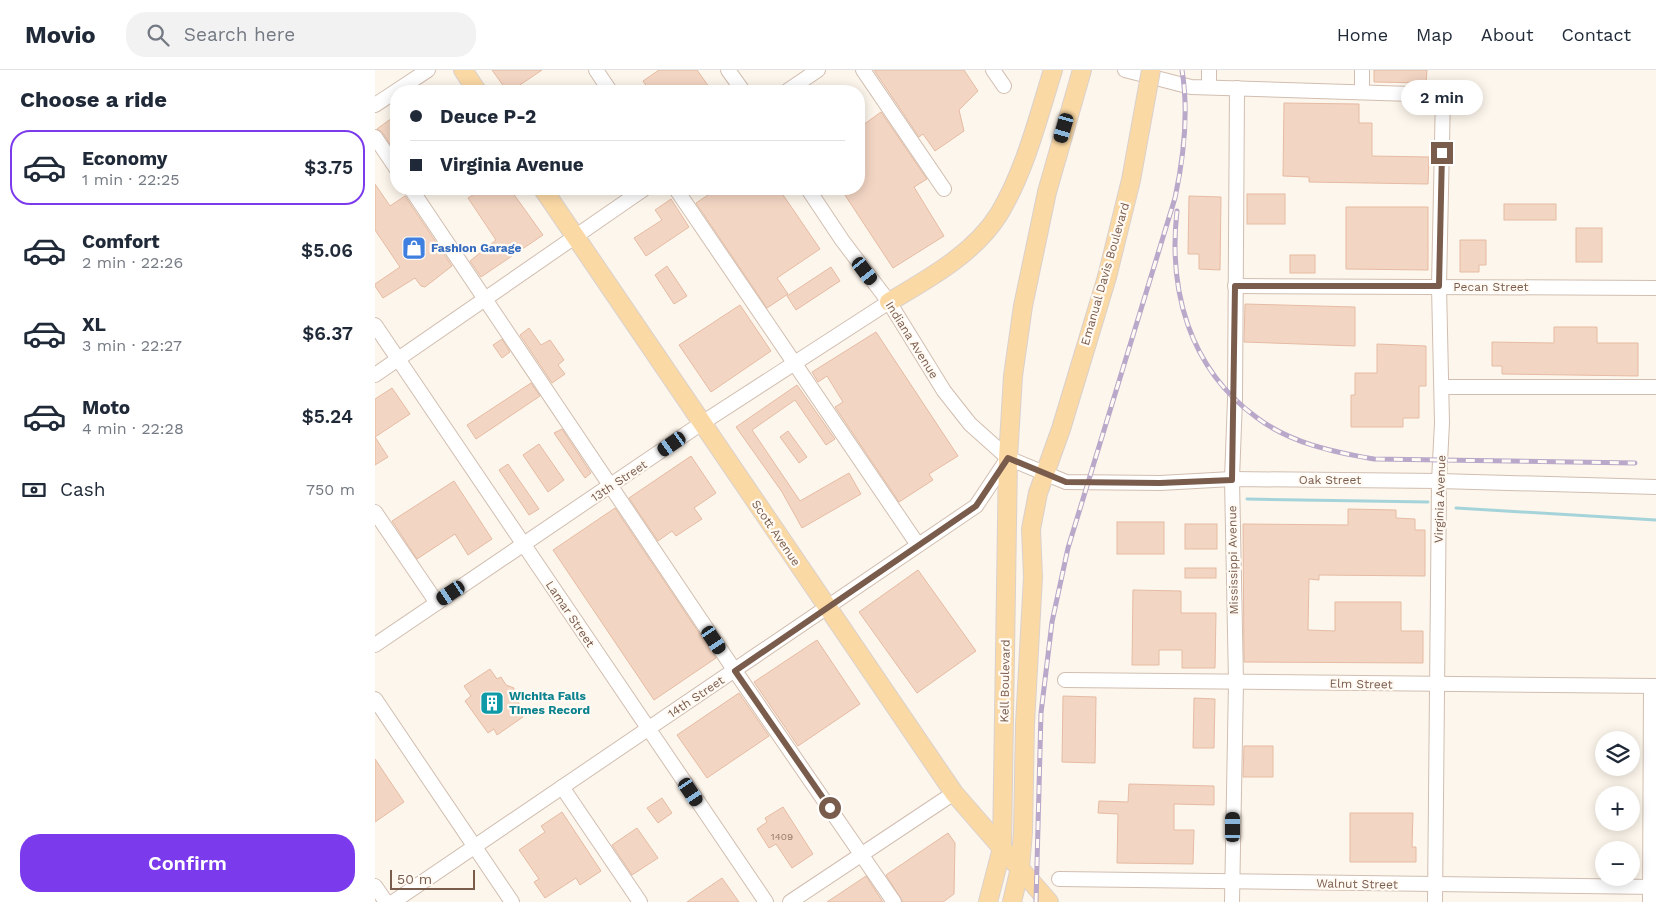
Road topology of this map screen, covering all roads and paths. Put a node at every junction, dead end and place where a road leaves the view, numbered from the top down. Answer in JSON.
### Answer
{"nodes":[{"id":1,"x":428,"y":70,"type":"edge"},
{"id":2,"x":463,"y":70,"type":"edge"},
{"id":3,"x":596,"y":70,"type":"edge"},
{"id":4,"x":728,"y":70,"type":"edge"},
{"id":5,"x":818,"y":70,"type":"edge"},
{"id":6,"x":863,"y":70,"type":"edge"},
{"id":7,"x":993,"y":70,"type":"edge"},
{"id":8,"x":1053,"y":70,"type":"edge"},
{"id":9,"x":1082,"y":70,"type":"edge"},
{"id":10,"x":1125,"y":70,"type":"edge"},
{"id":11,"x":1151,"y":70,"type":"edge"},
{"id":12,"x":1209,"y":70,"type":"edge"},
{"id":13,"x":1362,"y":70,"type":"edge"},
{"id":14,"x":405,"y":85,"type":"edge"},
{"id":15,"x":473,"y":85,"type":"edge"},
{"id":16,"x":606,"y":85,"type":"edge"},
{"id":17,"x":739,"y":85,"type":"edge"},
{"id":18,"x":796,"y":85,"type":"edge"},
{"id":19,"x":1004,"y":86,"type":"dead end"},
{"id":20,"x":1209,"y":87,"type":"junction"},
{"id":21,"x":1237,"y":88,"type":"junction"},
{"id":22,"x":1362,"y":92,"type":"junction"},
{"id":23,"x":390,"y":95,"type":"edge"},
{"id":24,"x":375,"y":105,"type":"edge"},
{"id":25,"x":375,"y":137,"type":"edge"},
{"id":26,"x":390,"y":159,"type":"edge"},
{"id":27,"x":944,"y":189,"type":"dead end"},
{"id":28,"x":415,"y":195,"type":"edge"},
{"id":29,"x":547,"y":195,"type":"edge"},
{"id":30,"x":635,"y":195,"type":"edge"},
{"id":31,"x":681,"y":195,"type":"edge"},
{"id":32,"x":812,"y":195,"type":"edge"},
{"id":33,"x":575,"y":236,"type":"junction"},
{"id":34,"x":1235,"y":286,"type":"junction"},
{"id":35,"x":1439,"y":286,"type":"junction"},
{"id":36,"x":1656,"y":288,"type":"edge"},
{"id":37,"x":486,"y":300,"type":"junction"},
{"id":38,"x":889,"y":302,"type":"junction"},
{"id":39,"x":375,"y":325,"type":"edge"},
{"id":40,"x":398,"y":359,"type":"junction"},
{"id":41,"x":795,"y":363,"type":"junction"},
{"id":42,"x":375,"y":375,"type":"edge"},
{"id":43,"x":1656,"y":387,"type":"edge"},
{"id":44,"x":1443,"y":388,"type":"junction"},
{"id":45,"x":702,"y":424,"type":"junction"},
{"id":46,"x":1008,"y":458,"type":"junction"},
{"id":47,"x":1045,"y":474,"type":"junction"},
{"id":48,"x":1232,"y":480,"type":"junction"},
{"id":49,"x":1439,"y":481,"type":"junction"},
{"id":50,"x":611,"y":486,"type":"junction"},
{"id":51,"x":1656,"y":486,"type":"edge"},
{"id":52,"x":375,"y":512,"type":"edge"},
{"id":53,"x":523,"y":544,"type":"junction"},
{"id":54,"x":918,"y":545,"type":"junction"},
{"id":55,"x":437,"y":603,"type":"junction"},
{"id":56,"x":827,"y":608,"type":"junction"},
{"id":57,"x":375,"y":645,"type":"edge"},
{"id":58,"x":735,"y":671,"type":"junction"},
{"id":59,"x":1065,"y":680,"type":"dead end"},
{"id":60,"x":1236,"y":682,"type":"junction"},
{"id":61,"x":1437,"y":684,"type":"junction"},
{"id":62,"x":1653,"y":686,"type":"edge"},
{"id":63,"x":375,"y":699,"type":"edge"},
{"id":64,"x":648,"y":729,"type":"junction"},
{"id":65,"x":562,"y":787,"type":"junction"},
{"id":66,"x":954,"y":793,"type":"junction"},
{"id":67,"x":475,"y":847,"type":"junction"},
{"id":68,"x":1002,"y":848,"type":"junction"},
{"id":69,"x":862,"y":854,"type":"junction"},
{"id":70,"x":1020,"y":868,"type":"junction"},
{"id":71,"x":1059,"y":880,"type":"dead end"},
{"id":72,"x":1232,"y":881,"type":"junction"},
{"id":73,"x":375,"y":886,"type":"edge"},
{"id":74,"x":1435,"y":886,"type":"junction"},
{"id":75,"x":1653,"y":887,"type":"edge"},
{"id":76,"x":386,"y":902,"type":"edge"},
{"id":77,"x":393,"y":902,"type":"edge"},
{"id":78,"x":512,"y":902,"type":"edge"},
{"id":79,"x":640,"y":902,"type":"edge"},
{"id":80,"x":766,"y":902,"type":"edge"},
{"id":81,"x":790,"y":902,"type":"edge"},
{"id":82,"x":894,"y":902,"type":"edge"},
{"id":83,"x":988,"y":902,"type":"edge"},
{"id":84,"x":1012,"y":902,"type":"edge"},
{"id":85,"x":1049,"y":902,"type":"edge"},
{"id":86,"x":1232,"y":902,"type":"edge"},
{"id":87,"x":1435,"y":902,"type":"edge"},
{"id":88,"x":1649,"y":902,"type":"edge"}],
"edges":[{"from":1,"to":14,"type":"street"},
{"from":2,"to":15,"type":"main road"},
{"from":3,"to":16,"type":"street"},
{"from":4,"to":17,"type":"street"},
{"from":5,"to":18,"type":"street"},
{"from":6,"to":27,"type":"street"},
{"from":7,"to":19,"type":"street"},
{"from":8,"to":38,"type":"main road"},
{"from":9,"to":46,"type":"main road"},
{"from":10,"to":20,"type":"street"},
{"from":11,"to":47,"type":"main road","name":"Emanual Davis Boulevard","bridge":true},
{"from":12,"to":20,"type":"street"},
{"from":13,"to":22,"type":"street"},
{"from":20,"to":21,"type":"street"},
{"from":21,"to":22,"type":"street"},
{"from":21,"to":34,"type":"street","name":"Mississippi Avenue"},
{"from":22,"to":35,"type":"street","name":"Virginia Avenue"},
{"from":23,"to":24,"type":"street"},
{"from":25,"to":26,"type":"street"},
{"from":28,"to":37,"type":"street"},
{"from":29,"to":33,"type":"main road","name":"Scott Avenue"},
{"from":30,"to":33,"type":"street"},
{"from":31,"to":41,"type":"street"},
{"from":32,"to":38,"type":"street","name":"Indiana Avenue"},
{"from":33,"to":37,"type":"street"},
{"from":33,"to":45,"type":"main road","name":"Scott Avenue"},
{"from":34,"to":35,"type":"street","name":"Pecan Street"},
{"from":34,"to":48,"type":"street","name":"Mississippi Avenue"},
{"from":35,"to":36,"type":"street","name":"Pecan Street"},
{"from":35,"to":44,"type":"street","name":"Virginia Avenue"},
{"from":37,"to":40,"type":"street"},
{"from":37,"to":50,"type":"street"},
{"from":38,"to":41,"type":"street","name":"13th Street"},
{"from":38,"to":46,"type":"street","name":"Indiana Avenue"},
{"from":39,"to":40,"type":"street","name":"Lamar Street"},
{"from":40,"to":42,"type":"street"},
{"from":40,"to":53,"type":"street","name":"Lamar Street"},
{"from":41,"to":45,"type":"street","name":"13th Street"},
{"from":41,"to":54,"type":"street"},
{"from":43,"to":44,"type":"street"},
{"from":44,"to":49,"type":"street","name":"Virginia Avenue"},
{"from":45,"to":50,"type":"street","name":"13th Street"},
{"from":45,"to":56,"type":"main road","name":"Scott Avenue"},
{"from":46,"to":47,"type":"street","name":"Oak Street"},
{"from":46,"to":54,"type":"street","name":"14th Street"},
{"from":46,"to":68,"type":"main road","name":"Kell Boulevard"},
{"from":47,"to":48,"type":"street","name":"Oak Street"},
{"from":47,"to":70,"type":"main road","name":"Kell Boulevard"},
{"from":48,"to":49,"type":"street","name":"Oak Street"},
{"from":48,"to":60,"type":"street","name":"Mississippi Avenue"},
{"from":49,"to":51,"type":"street","name":"Oak Street"},
{"from":49,"to":61,"type":"street","name":"Virginia Avenue"},
{"from":50,"to":53,"type":"street","name":"13th Street"},
{"from":50,"to":58,"type":"street"},
{"from":52,"to":55,"type":"street"},
{"from":53,"to":55,"type":"street","name":"13th Street"},
{"from":53,"to":64,"type":"street","name":"Lamar Street"},
{"from":54,"to":56,"type":"street","name":"14th Street"},
{"from":55,"to":57,"type":"street","name":"13th Street"},
{"from":56,"to":58,"type":"street","name":"14th Street"},
{"from":56,"to":66,"type":"main road","name":"Scott Avenue"},
{"from":58,"to":64,"type":"street","name":"14th Street"},
{"from":58,"to":69,"type":"street"},
{"from":59,"to":60,"type":"street","name":"Elm Street"},
{"from":60,"to":61,"type":"street","name":"Elm Street"},
{"from":60,"to":72,"type":"street","name":"Mississippi Avenue"},
{"from":61,"to":62,"type":"street","name":"Elm Street"},
{"from":61,"to":74,"type":"street","name":"Virginia Avenue"},
{"from":62,"to":75,"type":"street"},
{"from":63,"to":67,"type":"street"},
{"from":64,"to":65,"type":"street","name":"14th Street"},
{"from":64,"to":80,"type":"street","name":"Lamar Street"},
{"from":65,"to":67,"type":"street","name":"14th Street"},
{"from":65,"to":79,"type":"street"},
{"from":66,"to":68,"type":"main road","name":"Scott Avenue"},
{"from":66,"to":69,"type":"street"},
{"from":67,"to":77,"type":"street","name":"14th Street"},
{"from":67,"to":78,"type":"street"},
{"from":68,"to":70,"type":"main road","name":"Scott Avenue"},
{"from":68,"to":83,"type":"main road","name":"Kell Boulevard"},
{"from":69,"to":81,"type":"street"},
{"from":69,"to":82,"type":"street"},
{"from":70,"to":84,"type":"main road","name":"Kell Boulevard"},
{"from":70,"to":85,"type":"main road","name":"Scott Avenue"},
{"from":71,"to":72,"type":"street","name":"Walnut Street"},
{"from":72,"to":74,"type":"street","name":"Walnut Street"},
{"from":72,"to":86,"type":"street","name":"Mississippi Avenue"},
{"from":73,"to":76,"type":"street"},
{"from":74,"to":75,"type":"street","name":"Walnut Street"},
{"from":74,"to":87,"type":"street","name":"Virginia Avenue"},
{"from":75,"to":88,"type":"street"}]}
